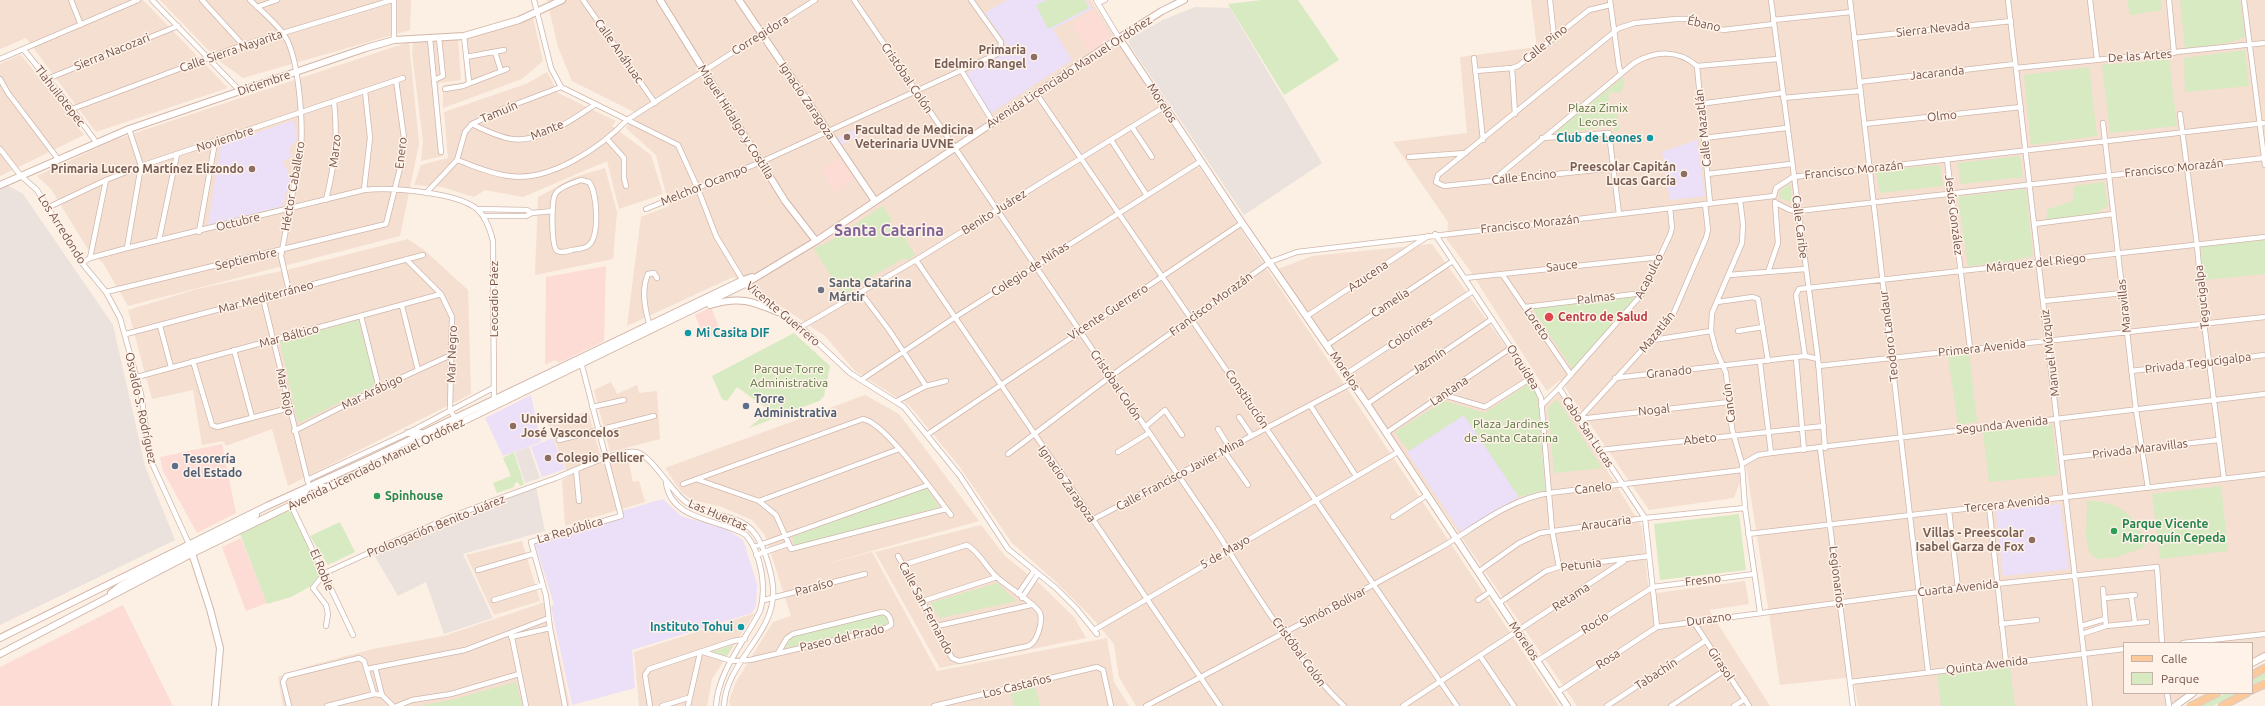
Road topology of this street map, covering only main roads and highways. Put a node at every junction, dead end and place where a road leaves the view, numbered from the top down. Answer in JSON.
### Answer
{"nodes":[{"id":1,"x":562,"y":0,"type":"edge"},
{"id":2,"x":660,"y":0,"type":"edge"},
{"id":3,"x":738,"y":0,"type":"edge"},
{"id":4,"x":1184,"y":0,"type":"edge"},
{"id":5,"x":1119,"y":38,"type":"junction"},
{"id":6,"x":0,"y":185,"type":"edge"},
{"id":7,"x":875,"y":201,"type":"junction"},
{"id":8,"x":816,"y":241,"type":"junction"},
{"id":9,"x":744,"y":282,"type":"junction"},
{"id":10,"x":690,"y":311,"type":"junction"},
{"id":11,"x":778,"y":312,"type":"road end"},
{"id":12,"x":651,"y":327,"type":"junction"},
{"id":13,"x":581,"y":361,"type":"junction"},
{"id":14,"x":408,"y":433,"type":"road end"},
{"id":15,"x":423,"y":433,"type":"junction"},
{"id":16,"x":368,"y":460,"type":"junction"},
{"id":17,"x":371,"y":466,"type":"junction"},
{"id":18,"x":308,"y":483,"type":"junction"},
{"id":19,"x":328,"y":487,"type":"junction"},
{"id":20,"x":267,"y":506,"type":"junction"},
{"id":21,"x":269,"y":516,"type":"junction"},
{"id":22,"x":189,"y":544,"type":"junction"},
{"id":23,"x":193,"y":553,"type":"junction"},
{"id":24,"x":100,"y":602,"type":"junction"},
{"id":25,"x":0,"y":638,"type":"edge"},
{"id":26,"x":0,"y":654,"type":"edge"},
{"id":27,"x":2265,"y":656,"type":"edge"},
{"id":28,"x":2253,"y":662,"type":"edge"},
{"id":29,"x":2265,"y":668,"type":"edge"},
{"id":30,"x":2253,"y":674,"type":"edge"},
{"id":31,"x":2265,"y":684,"type":"edge"},
{"id":32,"x":2253,"y":690,"type":"edge"},
{"id":33,"x":2192,"y":694,"type":"edge"},
{"id":34,"x":2215,"y":694,"type":"edge"},
{"id":35,"x":2245,"y":694,"type":"edge"},
{"id":36,"x":215,"y":706,"type":"edge"},
{"id":37,"x":1567,"y":706,"type":"edge"},
{"id":38,"x":2175,"y":706,"type":"edge"},
{"id":39,"x":2191,"y":706,"type":"edge"},
{"id":40,"x":2222,"y":706,"type":"edge"}],
"edges":[{"from":1,"to":6,"type":"main road","name":"Diciembre"},
{"from":2,"to":8,"type":"main road","name":"Miguel Hidalgo y Costilla"},
{"from":3,"to":7,"type":"main road","name":"Ignacio Zaragoza"},
{"from":4,"to":5,"type":"main road","name":"Avenida Licenciado Manuel Ordóñez"},
{"from":5,"to":7,"type":"main road","name":"Avenida Licenciado Manuel Ordóñez"},
{"from":5,"to":37,"type":"main road","name":"Morelos"},
{"from":7,"to":8,"type":"main road","name":"Avenida Licenciado Manuel Ordóñez"},
{"from":8,"to":9,"type":"main road","name":"Avenida Licenciado Manuel Ordóñez"},
{"from":9,"to":10,"type":"main road","name":"Avenida Licenciado Manuel Ordóñez"},
{"from":9,"to":12,"type":"main road","name":"Avenida Licenciado Manuel Ordóñez"},
{"from":10,"to":11,"type":"main road"},
{"from":10,"to":12,"type":"main road","name":"Avenida Licenciado Manuel Ordóñez"},
{"from":12,"to":13,"type":"main road","name":"Avenida Licenciado Manuel Ordóñez"},
{"from":13,"to":15,"type":"main road","name":"Avenida Licenciado Manuel Ordóñez"},
{"from":13,"to":17,"type":"main road","name":"Avenida Licenciado Manuel Ordóñez"},
{"from":14,"to":15,"type":"main road"},
{"from":15,"to":16,"type":"main road","name":"Avenida Licenciado Manuel Ordóñez"},
{"from":16,"to":17,"type":"main road"},
{"from":16,"to":18,"type":"main road","name":"Avenida Licenciado Manuel Ordóñez"},
{"from":17,"to":19,"type":"main road","name":"Avenida Licenciado Manuel Ordóñez"},
{"from":18,"to":19,"type":"main road"},
{"from":18,"to":20,"type":"main road","name":"Avenida Licenciado Manuel Ordóñez"},
{"from":18,"to":21,"type":"main road"},
{"from":19,"to":21,"type":"main road","name":"Avenida Licenciado Manuel Ordóñez"},
{"from":20,"to":22,"type":"main road","name":"Avenida Licenciado Manuel Ordóñez"},
{"from":20,"to":23,"type":"main road"},
{"from":21,"to":23,"type":"main road","name":"Avenida Licenciado Manuel Ordóñez"},
{"from":22,"to":23,"type":"main road"},
{"from":22,"to":24,"type":"main road"},
{"from":22,"to":25,"type":"main road","name":"Avenida Licenciado Manuel Ordóñez"},
{"from":23,"to":24,"type":"main road","name":"Avenida Licenciado Manuel Ordóñez"},
{"from":23,"to":36,"type":"main road"},
{"from":24,"to":26,"type":"main road","name":"Avenida Licenciado Manuel Ordóñez"},
{"from":27,"to":28,"type":"main road"},
{"from":29,"to":30,"type":"main road"},
{"from":31,"to":32,"type":"main road"},
{"from":33,"to":38,"type":"main road"},
{"from":34,"to":39,"type":"main road"},
{"from":35,"to":40,"type":"main road"}]}
